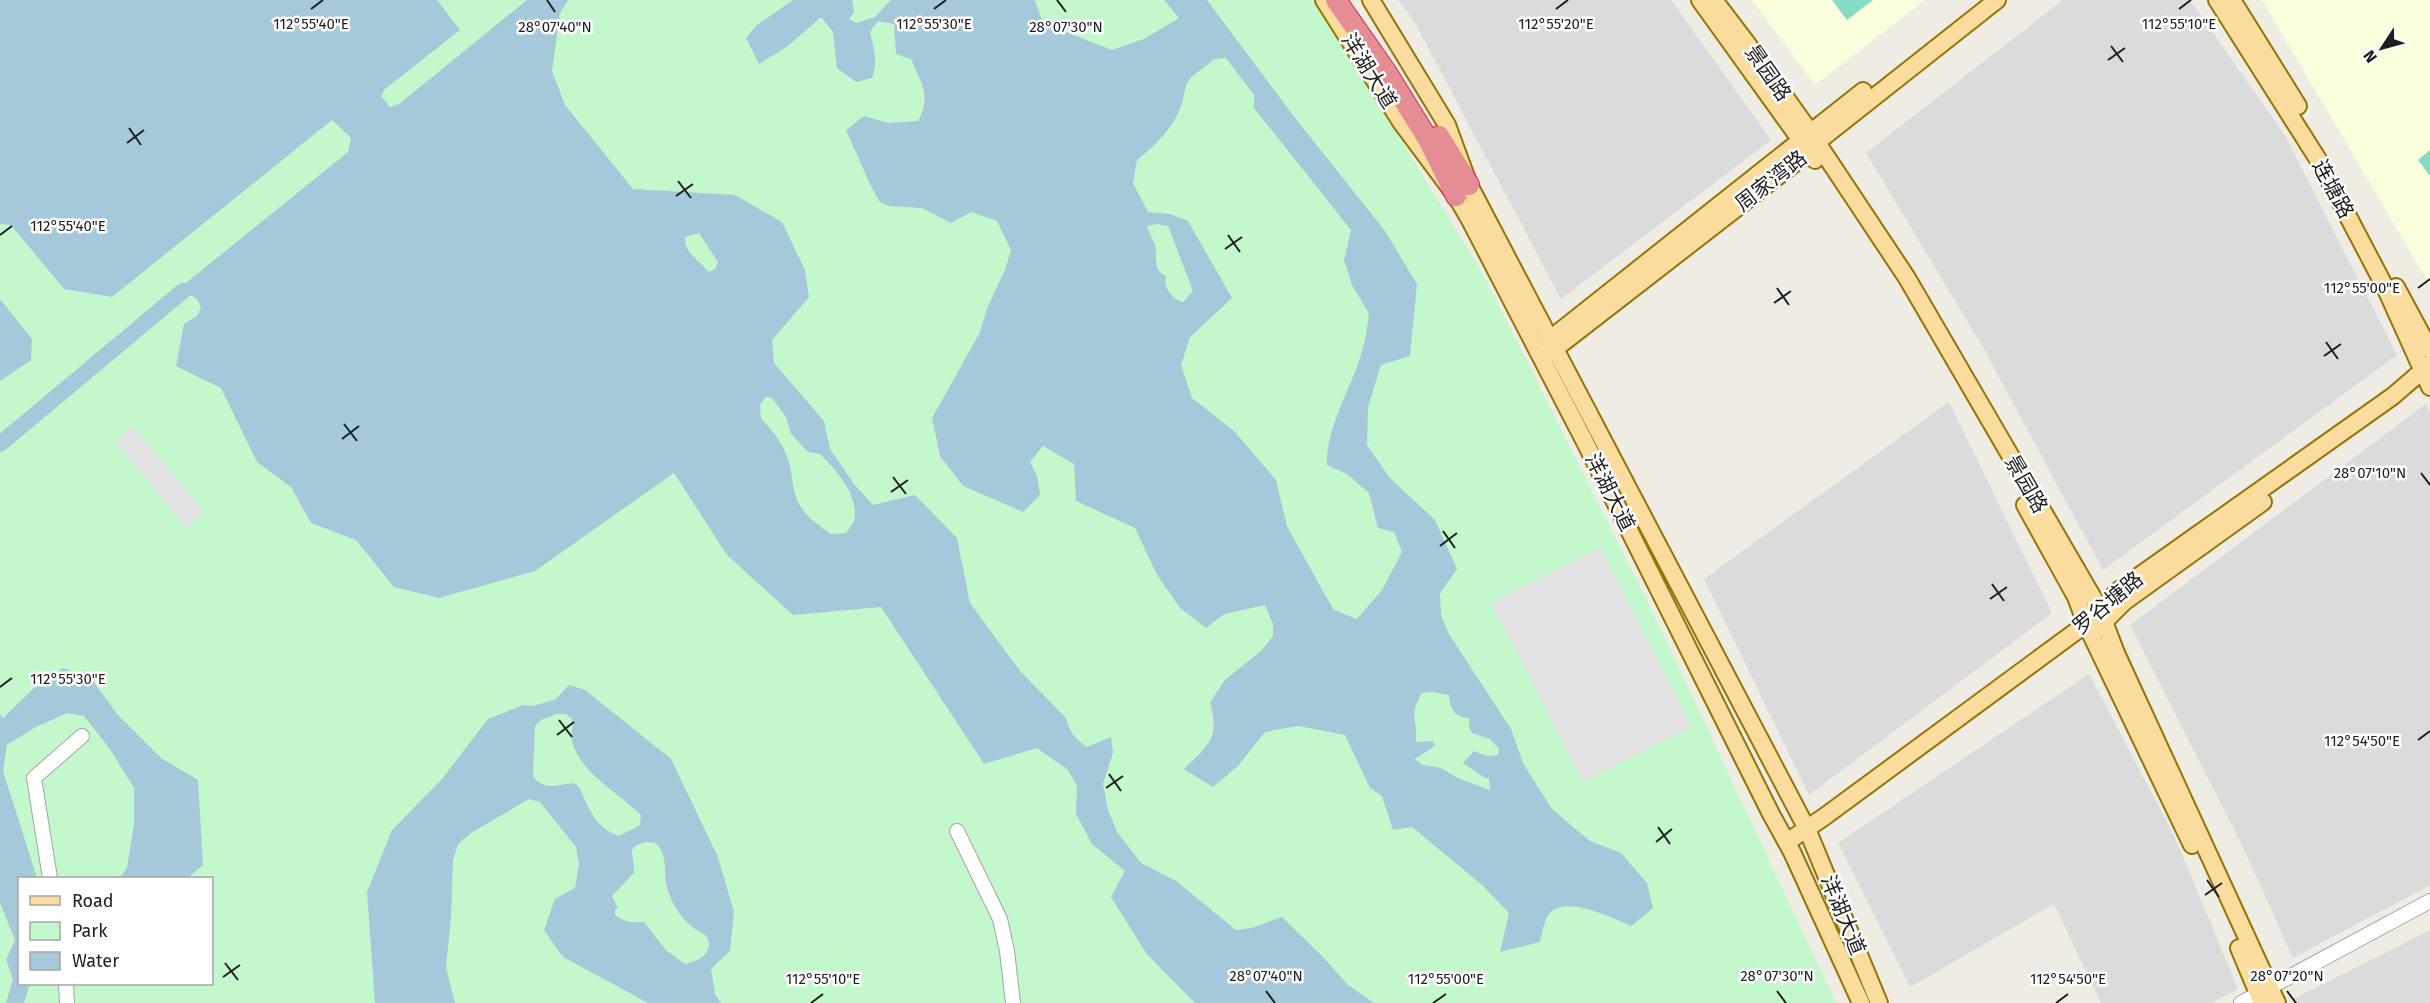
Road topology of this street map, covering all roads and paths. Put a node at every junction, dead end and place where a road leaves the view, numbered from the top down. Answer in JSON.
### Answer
{"nodes":[{"id":1,"x":1324,"y":0,"type":"edge"},
{"id":2,"x":1336,"y":0,"type":"edge"},
{"id":3,"x":1351,"y":0,"type":"edge"},
{"id":4,"x":1371,"y":0,"type":"edge"},
{"id":5,"x":1700,"y":0,"type":"edge"},
{"id":6,"x":1714,"y":0,"type":"edge"},
{"id":7,"x":1980,"y":0,"type":"edge"},
{"id":8,"x":1998,"y":0,"type":"edge"},
{"id":9,"x":2217,"y":0,"type":"edge"},
{"id":10,"x":2232,"y":0,"type":"edge"},
{"id":11,"x":1391,"y":69,"type":"junction"},
{"id":12,"x":1809,"y":142,"type":"junction"},
{"id":13,"x":1462,"y":190,"type":"junction"},
{"id":14,"x":1545,"y":349,"type":"junction"},
{"id":15,"x":2430,"y":350,"type":"edge"},
{"id":16,"x":2428,"y":375,"type":"edge"},
{"id":17,"x":2102,"y":615,"type":"junction"},
{"id":18,"x":2088,"y":629,"type":"junction"},
{"id":19,"x":82,"y":736,"type":"dead end"},
{"id":20,"x":957,"y":831,"type":"dead end"},
{"id":21,"x":1809,"y":834,"type":"junction"},
{"id":22,"x":1790,"y":847,"type":"junction"},
{"id":23,"x":50,"y":877,"type":"edge"},
{"id":24,"x":2430,"y":901,"type":"edge"},
{"id":25,"x":2430,"y":906,"type":"edge"},
{"id":26,"x":66,"y":985,"type":"edge"},
{"id":27,"x":2265,"y":998,"type":"edge"},
{"id":28,"x":67,"y":1003,"type":"edge"},
{"id":29,"x":1013,"y":1003,"type":"edge"},
{"id":30,"x":1861,"y":1003,"type":"edge"},
{"id":31,"x":1879,"y":1003,"type":"edge"},
{"id":32,"x":2241,"y":1003,"type":"edge"}],
"edges":[{"from":1,"to":13,"type":"main road","name":"洋湖大道"},
{"from":2,"to":11,"type":"highway"},
{"from":3,"to":11,"type":"highway"},
{"from":4,"to":13,"type":"main road","name":"洋湖大道"},
{"from":5,"to":12,"type":"main road","name":"景园路"},
{"from":6,"to":12,"type":"main road","name":"景园路"},
{"from":7,"to":12,"type":"main road","name":"周家湾路"},
{"from":8,"to":12,"type":"main road","name":"周家湾路"},
{"from":9,"to":16,"type":"main road","name":"连塘路"},
{"from":10,"to":15,"type":"main road","name":"连塘路"},
{"from":11,"to":13,"type":"highway"},
{"from":12,"to":14,"type":"main road","name":"周家湾路"},
{"from":12,"to":17,"type":"main road","name":"景园路"},
{"from":12,"to":18,"type":"main road","name":"景园路"},
{"from":13,"to":14,"type":"main road","name":"洋湖大道"},
{"from":14,"to":21,"type":"main road","name":"洋湖大道"},
{"from":14,"to":22,"type":"main road","name":"洋湖大道"},
{"from":16,"to":17,"type":"main road","name":"罗谷塘路"},
{"from":17,"to":18,"type":"main road","name":"罗谷塘路"},
{"from":17,"to":27,"type":"main road","name":"景园路"},
{"from":18,"to":21,"type":"main road","name":"罗谷塘路"},
{"from":18,"to":27,"type":"main road","name":"景园路"},
{"from":19,"to":23,"type":"street"},
{"from":20,"to":29,"type":"street"},
{"from":21,"to":22,"type":"main road","name":"罗谷塘路"},
{"from":21,"to":31,"type":"main road","name":"洋湖大道"},
{"from":22,"to":30,"type":"main road","name":"洋湖大道"},
{"from":24,"to":27,"type":"street"},
{"from":25,"to":27,"type":"street"},
{"from":26,"to":28,"type":"street"},
{"from":27,"to":32,"type":"street"}]}
